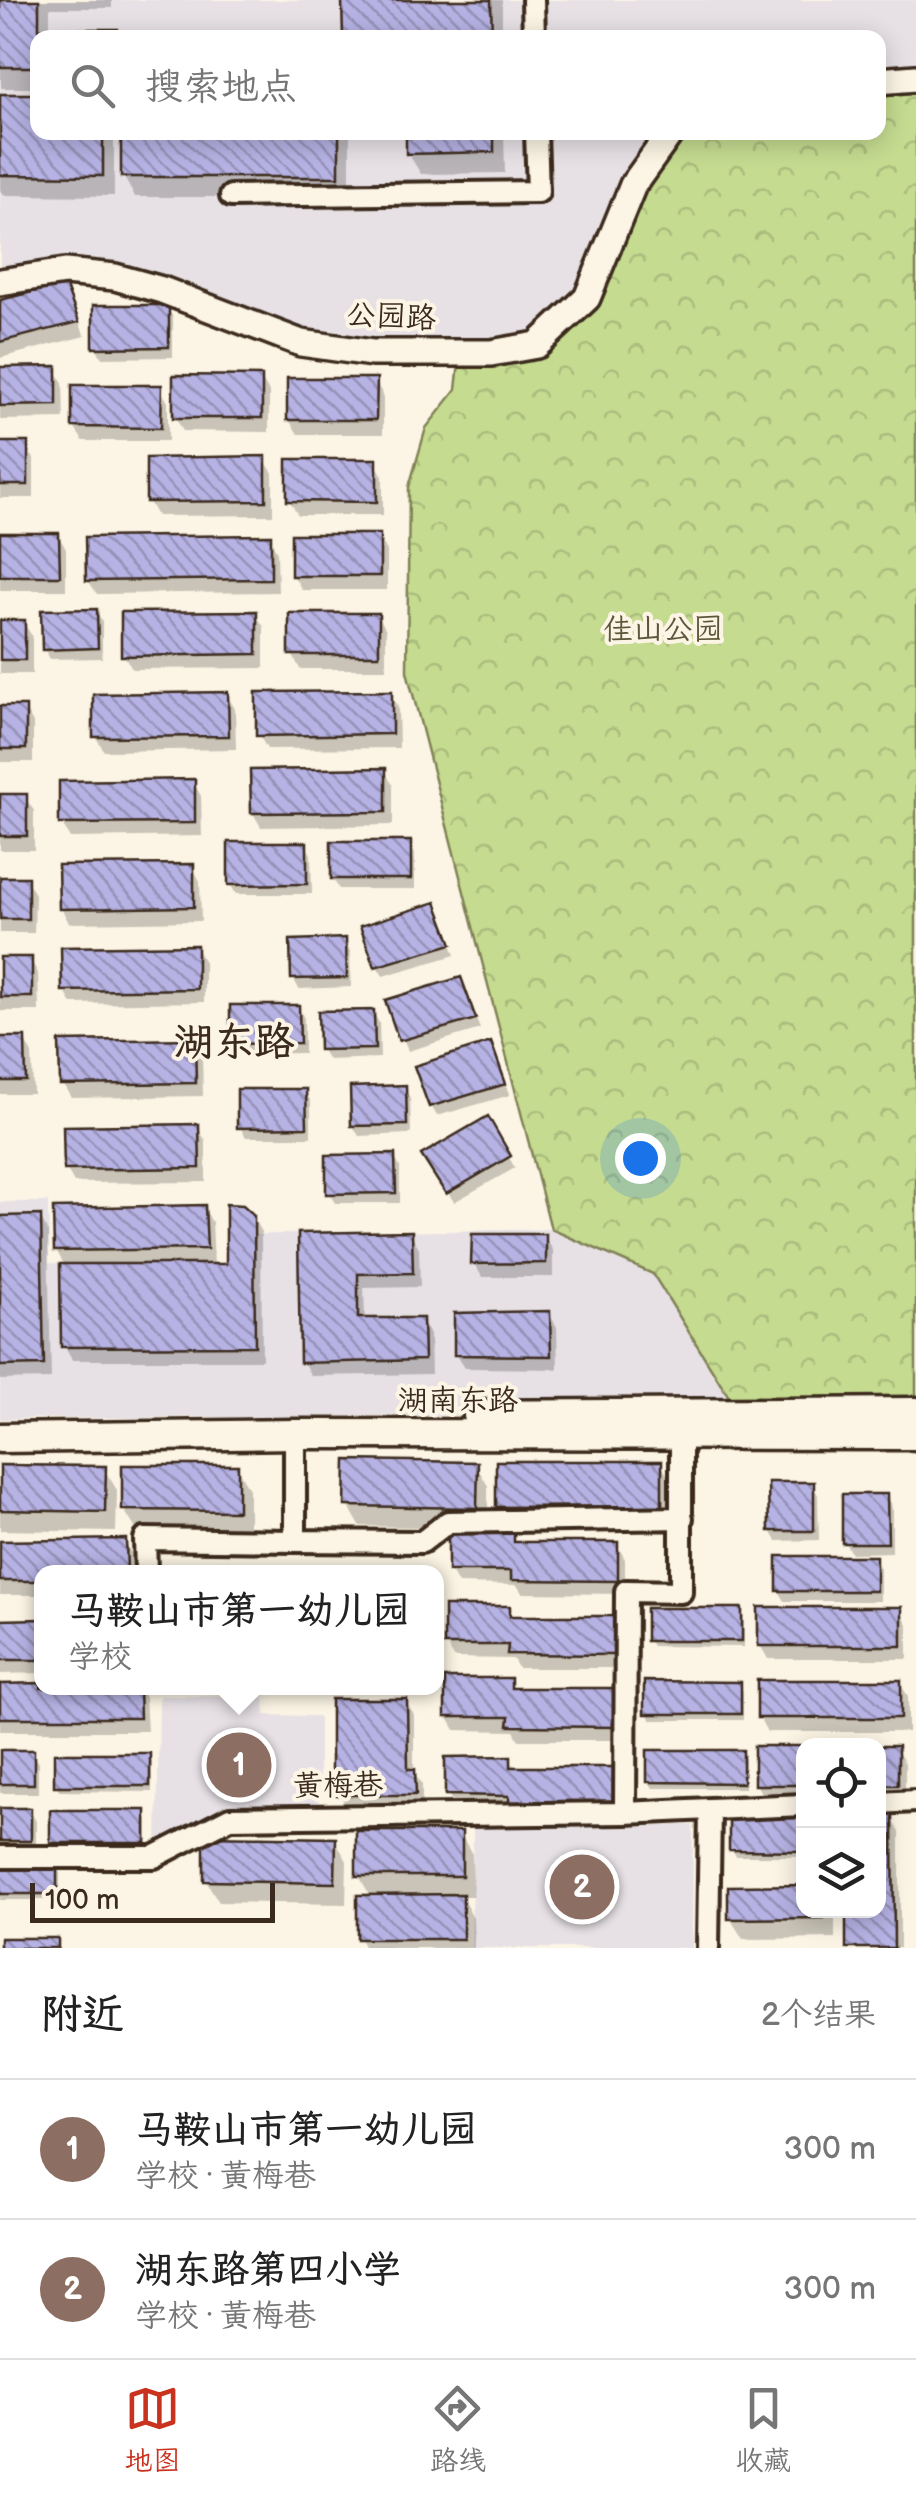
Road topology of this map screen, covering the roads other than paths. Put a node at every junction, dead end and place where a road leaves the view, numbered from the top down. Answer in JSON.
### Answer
{"nodes":[{"id":1,"x":533,"y":0,"type":"edge"},
{"id":2,"x":534,"y":30,"type":"edge"},
{"id":3,"x":916,"y":78,"type":"edge"},
{"id":4,"x":886,"y":80,"type":"edge"},
{"id":5,"x":536,"y":140,"type":"edge"},
{"id":6,"x":665,"y":140,"type":"edge"},
{"id":7,"x":230,"y":196,"type":"dead end"},
{"id":8,"x":0,"y":282,"type":"edge"},
{"id":9,"x":916,"y":1412,"type":"edge"},
{"id":10,"x":0,"y":1419,"type":"edge"},
{"id":11,"x":295,"y":1434,"type":"junction"},
{"id":12,"x":681,"y":1434,"type":"junction"},
{"id":13,"x":916,"y":1435,"type":"edge"},
{"id":14,"x":0,"y":1438,"type":"edge"},
{"id":15,"x":682,"y":1518,"type":"junction"},
{"id":16,"x":295,"y":1540,"type":"junction"},
{"id":17,"x":146,"y":1565,"type":"edge"},
{"id":18,"x":916,"y":1802,"type":"edge"},
{"id":19,"x":886,"y":1803,"type":"edge"},
{"id":20,"x":796,"y":1806,"type":"edge"},
{"id":21,"x":710,"y":1809,"type":"junction"},
{"id":22,"x":626,"y":1813,"type":"junction"},
{"id":23,"x":0,"y":1857,"type":"edge"},
{"id":24,"x":708,"y":1948,"type":"edge"}],
"edges":[{"from":1,"to":2,"type":"street"},
{"from":3,"to":4,"type":"street"},
{"from":5,"to":7,"type":"street"},
{"from":6,"to":8,"type":"street","name":"公园路"},
{"from":9,"to":10,"type":"main road"},
{"from":11,"to":12,"type":"main road","name":"湖南东路"},
{"from":11,"to":14,"type":"main road","name":"湖南东路"},
{"from":11,"to":16,"type":"street"},
{"from":12,"to":13,"type":"main road","name":"湖南东路"},
{"from":12,"to":15,"type":"street"},
{"from":15,"to":16,"type":"street"},
{"from":15,"to":22,"type":"street"},
{"from":16,"to":17,"type":"street"},
{"from":18,"to":19,"type":"street"},
{"from":20,"to":21,"type":"street"},
{"from":21,"to":22,"type":"street","name":"黄梅巷"},
{"from":21,"to":24,"type":"street"},
{"from":22,"to":23,"type":"street","name":"黄梅巷"}]}
